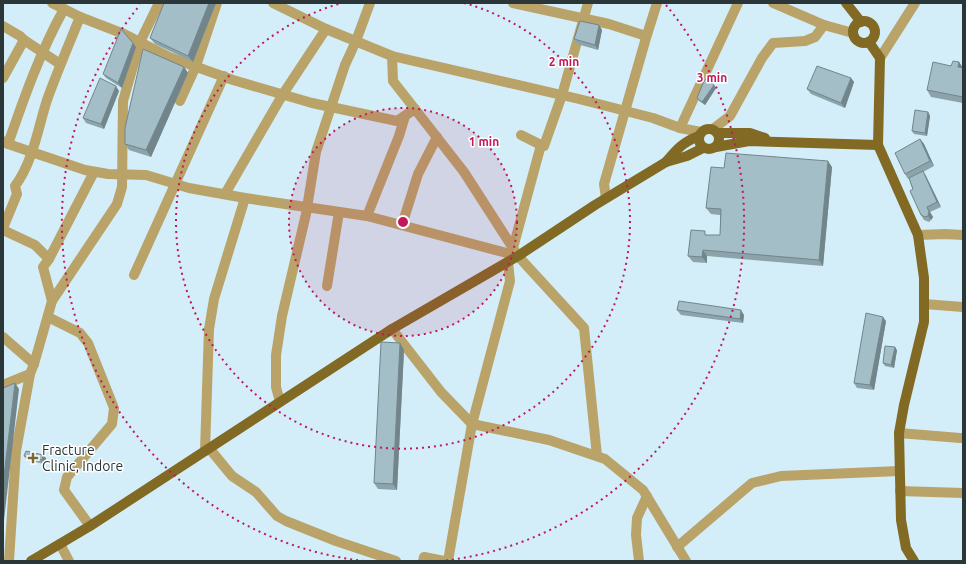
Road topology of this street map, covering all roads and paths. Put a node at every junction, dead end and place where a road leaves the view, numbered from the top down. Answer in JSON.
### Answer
{"nodes":[{"id":1,"x":52,"y":3,"type":"edge"},
{"id":2,"x":159,"y":3,"type":"edge"},
{"id":3,"x":217,"y":3,"type":"edge"},
{"id":4,"x":273,"y":3,"type":"edge"},
{"id":5,"x":370,"y":3,"type":"edge"},
{"id":6,"x":513,"y":3,"type":"edge"},
{"id":7,"x":588,"y":3,"type":"edge"},
{"id":8,"x":657,"y":3,"type":"edge"},
{"id":9,"x":738,"y":3,"type":"edge"},
{"id":10,"x":774,"y":3,"type":"edge"},
{"id":11,"x":846,"y":3,"type":"edge"},
{"id":12,"x":915,"y":3,"type":"edge"},
{"id":13,"x":64,"y":9,"type":"junction"},
{"id":14,"x":80,"y":17,"type":"junction"},
{"id":15,"x":583,"y":18,"type":"junction"},
{"id":16,"x":861,"y":22,"type":"junction"},
{"id":17,"x":824,"y":24,"type":"junction"},
{"id":18,"x":3,"y":26,"type":"edge"},
{"id":19,"x":326,"y":30,"type":"junction"},
{"id":20,"x":854,"y":33,"type":"junction"},
{"id":21,"x":646,"y":36,"type":"junction"},
{"id":22,"x":24,"y":40,"type":"junction"},
{"id":23,"x":356,"y":41,"type":"junction"},
{"id":24,"x":140,"y":42,"type":"junction"},
{"id":25,"x":869,"y":42,"type":"junction"},
{"id":26,"x":42,"y":52,"type":"junction"},
{"id":27,"x":392,"y":56,"type":"junction"},
{"id":28,"x":880,"y":58,"type":"junction"},
{"id":29,"x":60,"y":64,"type":"junction"},
{"id":30,"x":196,"y":66,"type":"junction"},
{"id":31,"x":224,"y":76,"type":"junction"},
{"id":32,"x":3,"y":78,"type":"edge"},
{"id":33,"x":283,"y":94,"type":"junction"},
{"id":34,"x":562,"y":95,"type":"junction"},
{"id":35,"x":180,"y":101,"type":"dead end"},
{"id":36,"x":331,"y":107,"type":"junction"},
{"id":37,"x":415,"y":109,"type":"junction"},
{"id":38,"x":625,"y":111,"type":"junction"},
{"id":39,"x":404,"y":116,"type":"junction"},
{"id":40,"x":680,"y":128,"type":"junction"},
{"id":41,"x":716,"y":131,"type":"junction"},
{"id":42,"x":700,"y":134,"type":"junction"},
{"id":43,"x":521,"y":136,"type":"dead end"},
{"id":44,"x":437,"y":137,"type":"junction"},
{"id":45,"x":776,"y":142,"type":"junction"},
{"id":46,"x":5,"y":143,"type":"edge"},
{"id":47,"x":878,"y":145,"type":"junction"},
{"id":48,"x":544,"y":146,"type":"dead end"},
{"id":49,"x":716,"y":147,"type":"junction"},
{"id":50,"x":703,"y":148,"type":"junction"},
{"id":51,"x":32,"y":152,"type":"junction"},
{"id":52,"x":666,"y":162,"type":"junction"},
{"id":53,"x":94,"y":172,"type":"junction"},
{"id":54,"x":123,"y":175,"type":"junction"},
{"id":55,"x":176,"y":184,"type":"junction"},
{"id":56,"x":225,"y":194,"type":"junction"},
{"id":57,"x":245,"y":198,"type":"junction"},
{"id":58,"x":606,"y":198,"type":"junction"},
{"id":59,"x":307,"y":207,"type":"junction"},
{"id":60,"x":339,"y":212,"type":"junction"},
{"id":61,"x":367,"y":216,"type":"junction"},
{"id":62,"x":402,"y":225,"type":"junction"},
{"id":63,"x":3,"y":229,"type":"edge"},
{"id":64,"x":918,"y":235,"type":"junction"},
{"id":65,"x":963,"y":235,"type":"edge"},
{"id":66,"x":516,"y":252,"type":"junction"},
{"id":67,"x":49,"y":259,"type":"junction"},
{"id":68,"x":508,"y":262,"type":"junction"},
{"id":69,"x":134,"y":274,"type":"dead end"},
{"id":70,"x":327,"y":286,"type":"dead end"},
{"id":71,"x":52,"y":301,"type":"junction"},
{"id":72,"x":924,"y":304,"type":"junction"},
{"id":73,"x":963,"y":307,"type":"edge"},
{"id":74,"x":48,"y":317,"type":"junction"},
{"id":75,"x":392,"y":329,"type":"junction"},
{"id":76,"x":3,"y":337,"type":"edge"},
{"id":77,"x":34,"y":364,"type":"junction"},
{"id":78,"x":30,"y":374,"type":"junction"},
{"id":79,"x":3,"y":385,"type":"edge"},
{"id":80,"x":280,"y":402,"type":"junction"},
{"id":81,"x":472,"y":424,"type":"junction"},
{"id":82,"x":899,"y":433,"type":"junction"},
{"id":83,"x":963,"y":438,"type":"edge"},
{"id":84,"x":207,"y":450,"type":"junction"},
{"id":85,"x":597,"y":456,"type":"junction"},
{"id":86,"x":899,"y":471,"type":"junction"},
{"id":87,"x":900,"y":491,"type":"junction"},
{"id":88,"x":963,"y":493,"type":"edge"},
{"id":89,"x":647,"y":496,"type":"junction"},
{"id":90,"x":90,"y":526,"type":"junction"},
{"id":91,"x":60,"y":544,"type":"junction"},
{"id":92,"x":678,"y":547,"type":"junction"},
{"id":93,"x":374,"y":557,"type":"edge"},
{"id":94,"x":9,"y":561,"type":"edge"},
{"id":95,"x":31,"y":561,"type":"edge"},
{"id":96,"x":69,"y":561,"type":"edge"},
{"id":97,"x":396,"y":561,"type":"edge"},
{"id":98,"x":422,"y":561,"type":"edge"},
{"id":99,"x":444,"y":561,"type":"edge"},
{"id":100,"x":448,"y":561,"type":"edge"},
{"id":101,"x":639,"y":561,"type":"edge"},
{"id":102,"x":686,"y":561,"type":"edge"},
{"id":103,"x":914,"y":561,"type":"edge"}],
"edges":[{"from":1,"to":13,"type":"street"},
{"from":2,"to":24,"type":"street"},
{"from":3,"to":30,"type":"street"},
{"from":4,"to":19,"type":"street"},
{"from":5,"to":23,"type":"street"},
{"from":6,"to":15,"type":"street"},
{"from":7,"to":15,"type":"street"},
{"from":8,"to":21,"type":"street"},
{"from":9,"to":40,"type":"street"},
{"from":10,"to":17,"type":"street"},
{"from":11,"to":16,"type":"main road"},
{"from":12,"to":28,"type":"street"},
{"from":13,"to":14,"type":"street"},
{"from":13,"to":26,"type":"street"},
{"from":14,"to":24,"type":"street"},
{"from":14,"to":29,"type":"street"},
{"from":15,"to":21,"type":"street"},
{"from":15,"to":34,"type":"street"},
{"from":16,"to":20,"type":"main road"},
{"from":16,"to":25,"type":"main road"},
{"from":17,"to":20,"type":"street"},
{"from":17,"to":41,"type":"street"},
{"from":18,"to":22,"type":"street"},
{"from":19,"to":23,"type":"street"},
{"from":19,"to":33,"type":"street"},
{"from":20,"to":25,"type":"main road"},
{"from":21,"to":38,"type":"street"},
{"from":22,"to":26,"type":"street"},
{"from":22,"to":32,"type":"street"},
{"from":23,"to":27,"type":"street"},
{"from":23,"to":36,"type":"street"},
{"from":24,"to":30,"type":"street"},
{"from":24,"to":54,"type":"street"},
{"from":25,"to":28,"type":"main road"},
{"from":26,"to":29,"type":"street"},
{"from":26,"to":46,"type":"street"},
{"from":27,"to":34,"type":"street"},
{"from":27,"to":37,"type":"street"},
{"from":28,"to":47,"type":"main road"},
{"from":29,"to":51,"type":"street"},
{"from":30,"to":31,"type":"street"},
{"from":30,"to":35,"type":"street"},
{"from":31,"to":33,"type":"street"},
{"from":31,"to":55,"type":"street"},
{"from":33,"to":36,"type":"street"},
{"from":33,"to":56,"type":"street"},
{"from":34,"to":38,"type":"street"},
{"from":34,"to":48,"type":"street"},
{"from":36,"to":39,"type":"street"},
{"from":36,"to":59,"type":"street"},
{"from":37,"to":39,"type":"street"},
{"from":37,"to":44,"type":"street"},
{"from":38,"to":40,"type":"street"},
{"from":38,"to":58,"type":"street"},
{"from":39,"to":61,"type":"street"},
{"from":40,"to":42,"type":"street"},
{"from":41,"to":42,"type":"main road"},
{"from":41,"to":45,"type":"main road"},
{"from":41,"to":49,"type":"main road"},
{"from":42,"to":50,"type":"main road"},
{"from":42,"to":52,"type":"main road"},
{"from":43,"to":66,"type":"street"},
{"from":44,"to":62,"type":"street"},
{"from":44,"to":66,"type":"street"},
{"from":45,"to":47,"type":"main road"},
{"from":45,"to":49,"type":"main road"},
{"from":46,"to":51,"type":"street"},
{"from":47,"to":64,"type":"main road"},
{"from":49,"to":50,"type":"main road"},
{"from":50,"to":52,"type":"main road"},
{"from":51,"to":53,"type":"street"},
{"from":51,"to":63,"type":"street"},
{"from":52,"to":58,"type":"main road"},
{"from":53,"to":54,"type":"street"},
{"from":53,"to":67,"type":"street"},
{"from":54,"to":55,"type":"street"},
{"from":54,"to":71,"type":"street"},
{"from":55,"to":56,"type":"street"},
{"from":55,"to":69,"type":"street"},
{"from":56,"to":57,"type":"street"},
{"from":57,"to":59,"type":"street"},
{"from":57,"to":84,"type":"street"},
{"from":58,"to":66,"type":"main road"},
{"from":59,"to":60,"type":"street"},
{"from":59,"to":80,"type":"street"},
{"from":60,"to":61,"type":"street"},
{"from":60,"to":70,"type":"street"},
{"from":61,"to":62,"type":"street"},
{"from":62,"to":66,"type":"street"},
{"from":63,"to":67,"type":"street"},
{"from":64,"to":65,"type":"street"},
{"from":64,"to":72,"type":"main road"},
{"from":66,"to":68,"type":"main road"},
{"from":66,"to":85,"type":"street"},
{"from":67,"to":71,"type":"street"},
{"from":68,"to":75,"type":"main road"},
{"from":68,"to":81,"type":"street"},
{"from":71,"to":74,"type":"street"},
{"from":72,"to":73,"type":"street"},
{"from":72,"to":82,"type":"main road"},
{"from":74,"to":77,"type":"street"},
{"from":74,"to":90,"type":"street"},
{"from":75,"to":80,"type":"main road"},
{"from":75,"to":81,"type":"street"},
{"from":76,"to":77,"type":"street"},
{"from":77,"to":78,"type":"street"},
{"from":78,"to":79,"type":"street"},
{"from":78,"to":94,"type":"street"},
{"from":80,"to":84,"type":"main road"},
{"from":81,"to":85,"type":"street"},
{"from":81,"to":100,"type":"street"},
{"from":82,"to":83,"type":"street"},
{"from":82,"to":86,"type":"main road"},
{"from":84,"to":90,"type":"main road"},
{"from":84,"to":93,"type":"street"},
{"from":85,"to":89,"type":"street"},
{"from":86,"to":87,"type":"main road"},
{"from":86,"to":92,"type":"street"},
{"from":87,"to":88,"type":"street"},
{"from":87,"to":103,"type":"main road"},
{"from":89,"to":92,"type":"street"},
{"from":89,"to":101,"type":"street"},
{"from":90,"to":91,"type":"main road"},
{"from":91,"to":95,"type":"main road"},
{"from":91,"to":96,"type":"street"},
{"from":92,"to":102,"type":"street"},
{"from":93,"to":97,"type":"street"},
{"from":98,"to":99,"type":"street"}]}
